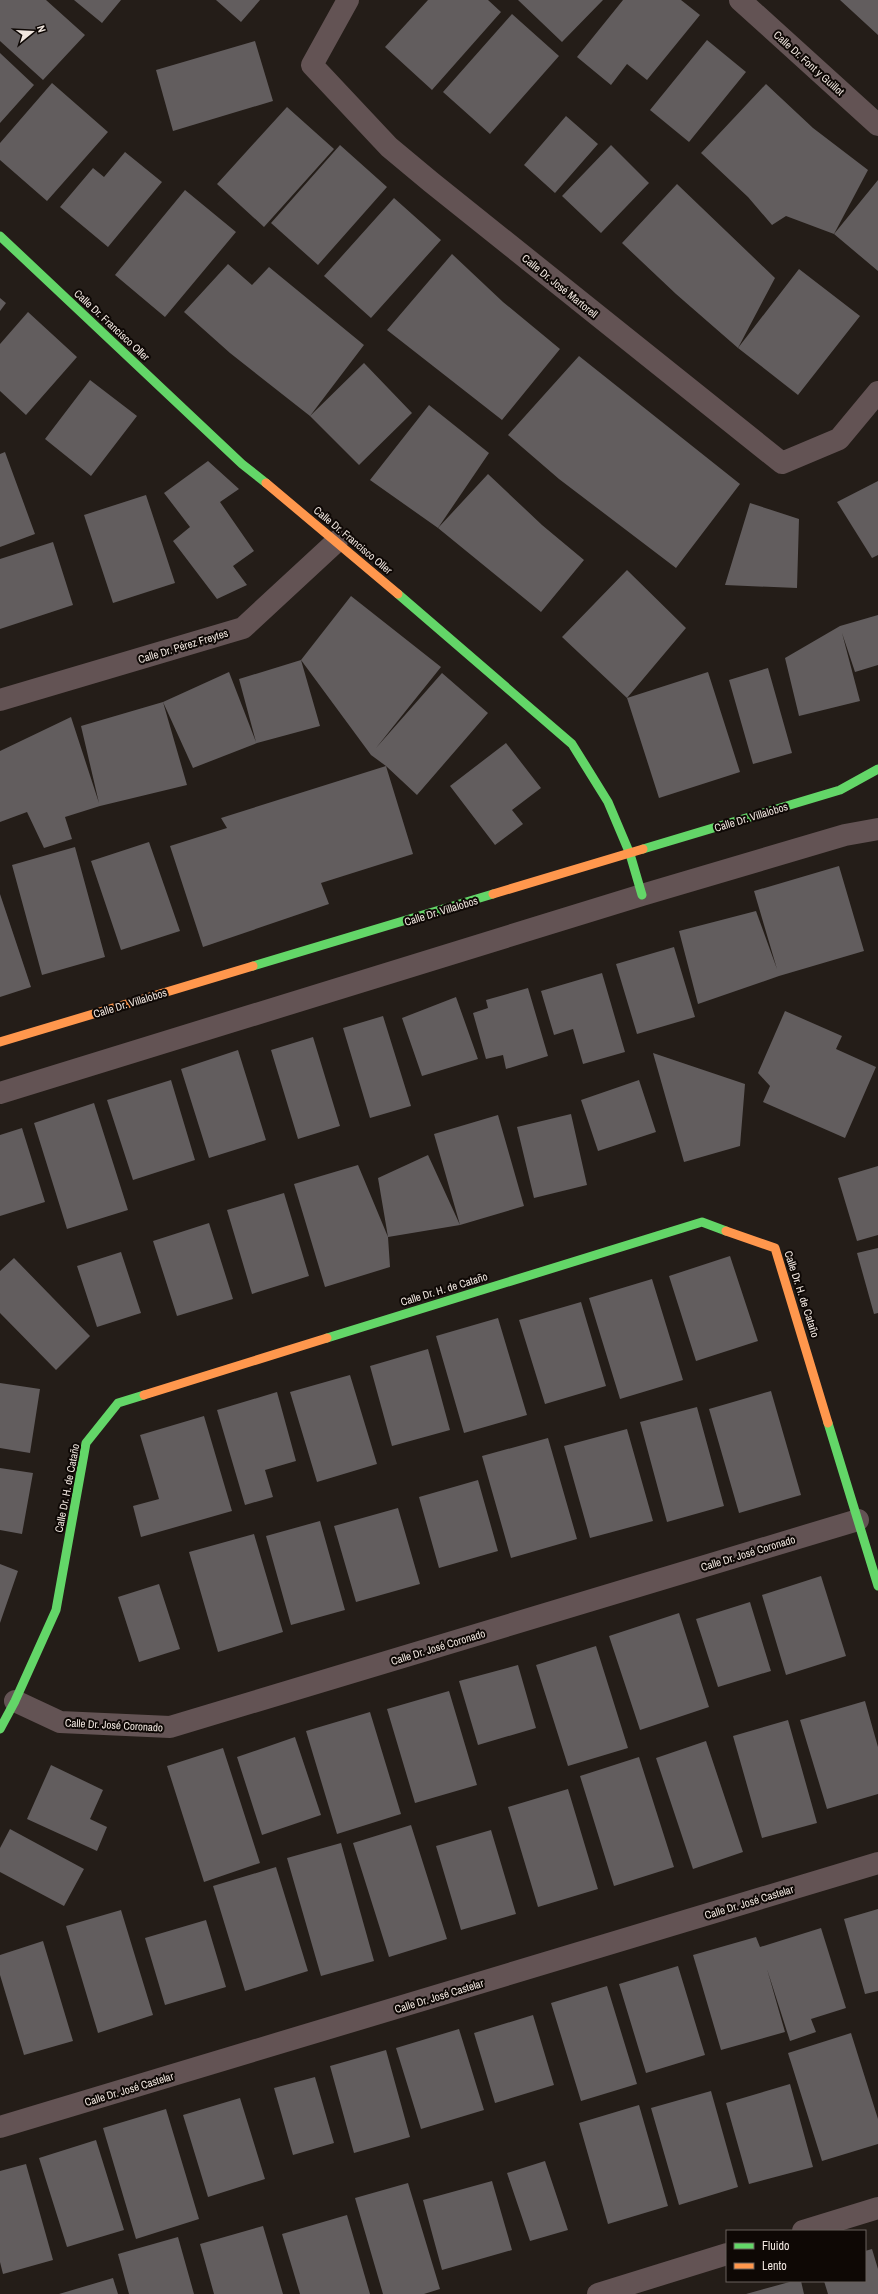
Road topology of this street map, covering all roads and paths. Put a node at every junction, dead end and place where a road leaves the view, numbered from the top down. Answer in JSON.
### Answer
{"nodes":[{"id":1,"x":348,"y":0,"type":"edge"},
{"id":2,"x":740,"y":0,"type":"edge"},
{"id":3,"x":878,"y":125,"type":"edge"},
{"id":4,"x":0,"y":236,"type":"edge"},
{"id":5,"x":878,"y":392,"type":"edge"},
{"id":6,"x":337,"y":541,"type":"junction"},
{"id":7,"x":0,"y":700,"type":"edge"},
{"id":8,"x":878,"y":769,"type":"edge"},
{"id":9,"x":878,"y":829,"type":"edge"},
{"id":10,"x":630,"y":854,"type":"junction"},
{"id":11,"x":642,"y":895,"type":"junction"},
{"id":12,"x":0,"y":1042,"type":"edge"},
{"id":13,"x":0,"y":1093,"type":"edge"},
{"id":14,"x":858,"y":1520,"type":"junction"},
{"id":15,"x":878,"y":1586,"type":"edge"},
{"id":16,"x":15,"y":1701,"type":"junction"},
{"id":17,"x":0,"y":1729,"type":"edge"},
{"id":18,"x":878,"y":1863,"type":"edge"},
{"id":19,"x":0,"y":2128,"type":"edge"},
{"id":20,"x":878,"y":2208,"type":"edge"},
{"id":21,"x":806,"y":2230,"type":"edge"},
{"id":22,"x":726,"y":2254,"type":"edge"},
{"id":23,"x":598,"y":2294,"type":"edge"}],
"edges":[{"from":1,"to":5,"type":"street","name":"Calle Dr. José Martorell"},
{"from":2,"to":3,"type":"street","name":"Calle Dr. Font y Guillot"},
{"from":4,"to":6,"type":"street","name":"Calle Dr. Francisco Oller"},
{"from":6,"to":7,"type":"street","name":"Calle Dr. Pérez Freytes"},
{"from":6,"to":10,"type":"street","name":"Calle Dr. Francisco Oller"},
{"from":8,"to":10,"type":"street","name":"Calle Dr. Villalobos"},
{"from":9,"to":11,"type":"street"},
{"from":10,"to":11,"type":"street","name":"Calle Dr. Francisco Oller"},
{"from":10,"to":12,"type":"street","name":"Calle Dr. Villalobos"},
{"from":11,"to":13,"type":"street"},
{"from":14,"to":15,"type":"street","name":"Calle Dr. H. de Cataño"},
{"from":14,"to":16,"type":"street","name":"Calle Dr. José Coronado"},
{"from":14,"to":16,"type":"street","name":"Calle Dr. H. de Cataño"},
{"from":16,"to":17,"type":"street","name":"Calle Dr. H. de Cataño"},
{"from":18,"to":19,"type":"street","name":"Calle Dr. José Castelar"},
{"from":20,"to":21,"type":"street"},
{"from":22,"to":23,"type":"street"}]}
